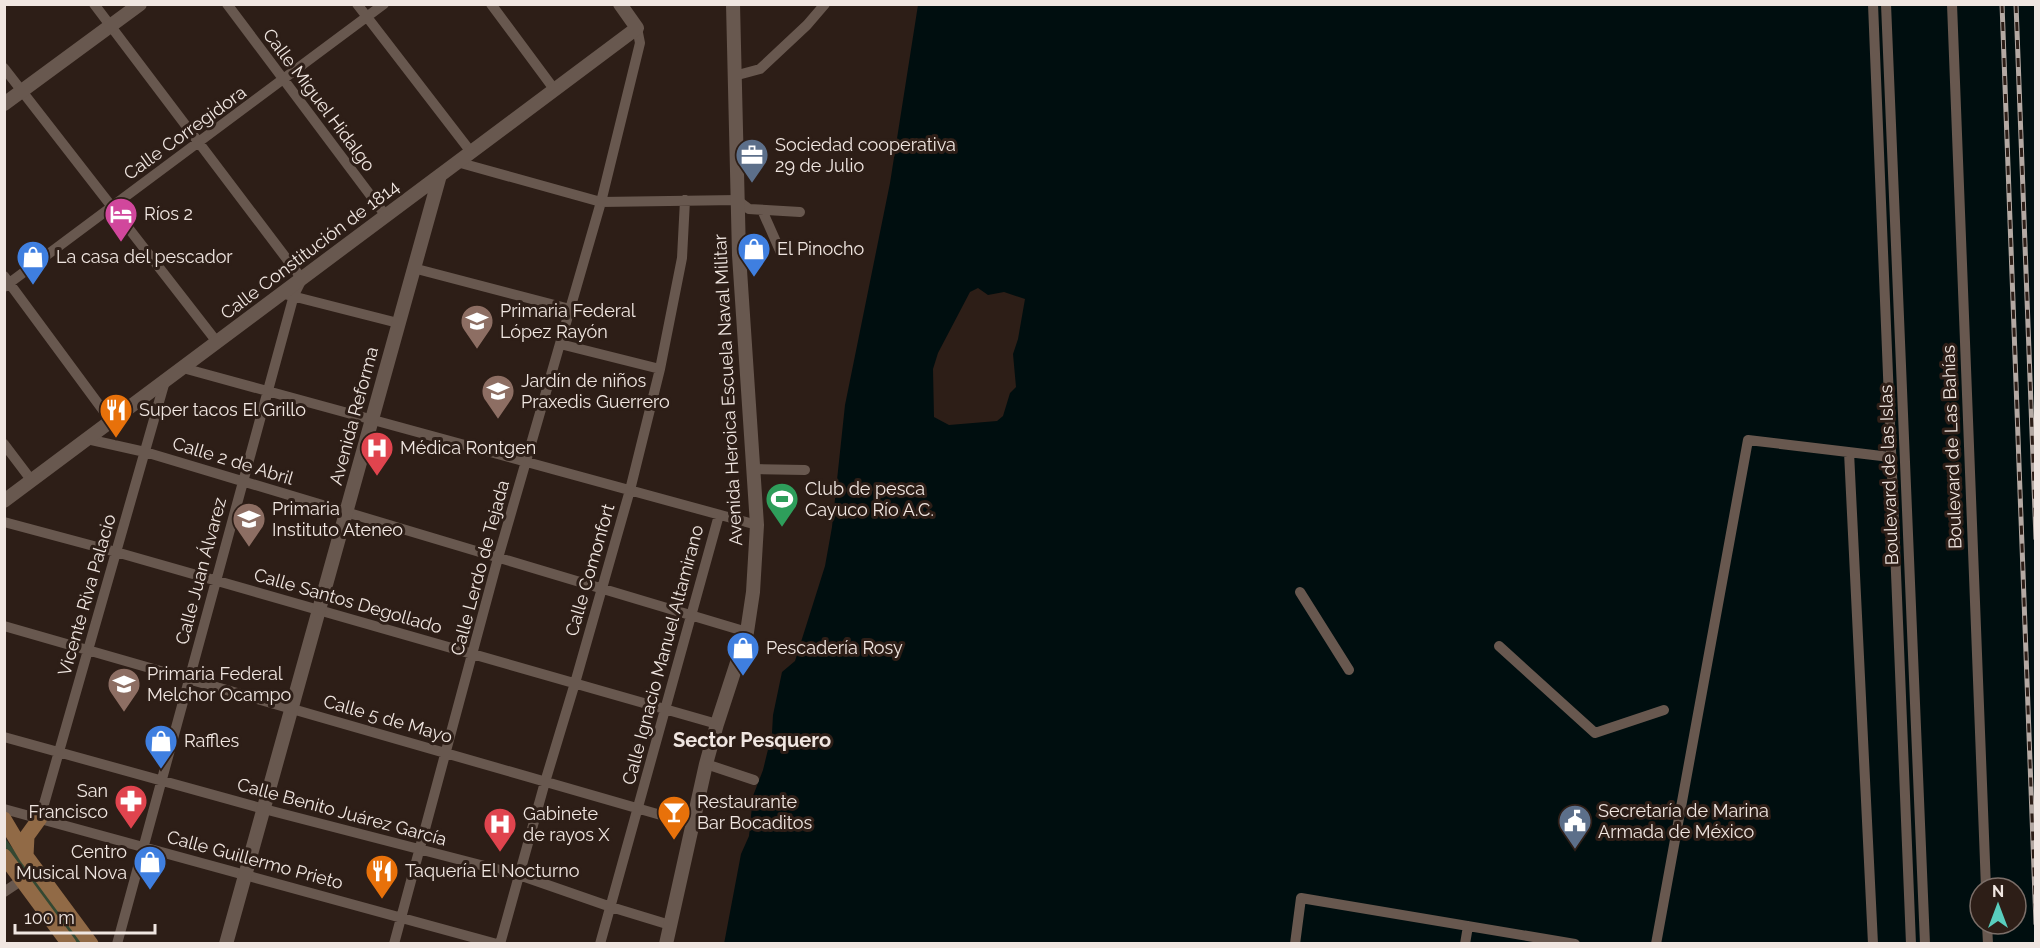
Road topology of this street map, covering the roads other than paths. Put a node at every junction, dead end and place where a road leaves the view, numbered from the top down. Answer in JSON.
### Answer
{"nodes":[{"id":1,"x":94,"y":4,"type":"edge"},
{"id":2,"x":140,"y":4,"type":"edge"},
{"id":3,"x":227,"y":4,"type":"edge"},
{"id":4,"x":357,"y":4,"type":"edge"},
{"id":5,"x":384,"y":4,"type":"edge"},
{"id":6,"x":491,"y":4,"type":"edge"},
{"id":7,"x":620,"y":4,"type":"edge"},
{"id":8,"x":733,"y":4,"type":"edge"},
{"id":9,"x":825,"y":4,"type":"edge"},
{"id":10,"x":1873,"y":4,"type":"edge"},
{"id":11,"x":1886,"y":4,"type":"edge"},
{"id":12,"x":1952,"y":4,"type":"edge"},
{"id":13,"x":366,"y":17,"type":"junction"},
{"id":14,"x":111,"y":27,"type":"junction"},
{"id":15,"x":637,"y":28,"type":"junction"},
{"id":16,"x":4,"y":68,"type":"edge"},
{"id":17,"x":734,"y":76,"type":"junction"},
{"id":18,"x":283,"y":81,"type":"junction"},
{"id":19,"x":555,"y":89,"type":"junction"},
{"id":20,"x":22,"y":91,"type":"junction"},
{"id":21,"x":4,"y":104,"type":"edge"},
{"id":22,"x":198,"y":143,"type":"junction"},
{"id":23,"x":471,"y":152,"type":"junction"},
{"id":24,"x":457,"y":162,"type":"junction"},
{"id":25,"x":440,"y":175,"type":"junction"},
{"id":26,"x":685,"y":200,"type":"junction"},
{"id":27,"x":737,"y":200,"type":"junction"},
{"id":28,"x":601,"y":202,"type":"junction"},
{"id":29,"x":112,"y":207,"type":"junction"},
{"id":30,"x":762,"y":210,"type":"junction"},
{"id":31,"x":391,"y":212,"type":"junction"},
{"id":32,"x":800,"y":212,"type":"dead end"},
{"id":33,"x":426,"y":220,"type":"junction"},
{"id":34,"x":781,"y":253,"type":"dead end"},
{"id":35,"x":413,"y":268,"type":"junction"},
{"id":36,"x":302,"y":279,"type":"junction"},
{"id":37,"x":6,"y":282,"type":"edge"},
{"id":38,"x":288,"y":295,"type":"junction"},
{"id":39,"x":570,"y":309,"type":"junction"},
{"id":40,"x":398,"y":323,"type":"junction"},
{"id":41,"x":217,"y":342,"type":"junction"},
{"id":42,"x":560,"y":344,"type":"junction"},
{"id":43,"x":183,"y":368,"type":"junction"},
{"id":44,"x":660,"y":369,"type":"junction"},
{"id":45,"x":165,"y":381,"type":"junction"},
{"id":46,"x":268,"y":391,"type":"junction"},
{"id":47,"x":371,"y":420,"type":"junction"},
{"id":48,"x":111,"y":421,"type":"junction"},
{"id":49,"x":87,"y":439,"type":"junction"},
{"id":50,"x":4,"y":444,"type":"edge"},
{"id":51,"x":145,"y":452,"type":"junction"},
{"id":52,"x":1849,"y":452,"type":"junction"},
{"id":53,"x":1890,"y":457,"type":"junction"},
{"id":54,"x":527,"y":462,"type":"junction"},
{"id":55,"x":754,"y":469,"type":"junction"},
{"id":56,"x":805,"y":470,"type":"dead end"},
{"id":57,"x":32,"y":481,"type":"junction"},
{"id":58,"x":243,"y":482,"type":"junction"},
{"id":59,"x":630,"y":490,"type":"junction"},
{"id":60,"x":4,"y":501,"type":"edge"},
{"id":61,"x":346,"y":512,"type":"junction"},
{"id":62,"x":719,"y":515,"type":"junction"},
{"id":63,"x":4,"y":522,"type":"edge"},
{"id":64,"x":757,"y":525,"type":"junction"},
{"id":65,"x":116,"y":552,"type":"junction"},
{"id":66,"x":498,"y":558,"type":"junction"},
{"id":67,"x":216,"y":580,"type":"junction"},
{"id":68,"x":601,"y":588,"type":"junction"},
{"id":69,"x":1300,"y":592,"type":"dead end"},
{"id":70,"x":319,"y":610,"type":"junction"},
{"id":71,"x":691,"y":615,"type":"junction"},
{"id":72,"x":4,"y":626,"type":"edge"},
{"id":73,"x":747,"y":632,"type":"junction"},
{"id":74,"x":1499,"y":646,"type":"dead end"},
{"id":75,"x":88,"y":650,"type":"junction"},
{"id":76,"x":474,"y":654,"type":"junction"},
{"id":77,"x":1349,"y":670,"type":"dead end"},
{"id":78,"x":189,"y":679,"type":"junction"},
{"id":79,"x":576,"y":683,"type":"junction"},
{"id":80,"x":291,"y":709,"type":"junction"},
{"id":81,"x":665,"y":709,"type":"junction"},
{"id":82,"x":1664,"y":710,"type":"dead end"},
{"id":83,"x":717,"y":724,"type":"junction"},
{"id":84,"x":4,"y":736,"type":"edge"},
{"id":85,"x":59,"y":752,"type":"junction"},
{"id":86,"x":447,"y":753,"type":"junction"},
{"id":87,"x":706,"y":764,"type":"junction"},
{"id":88,"x":162,"y":780,"type":"junction"},
{"id":89,"x":754,"y":780,"type":"dead end"},
{"id":90,"x":545,"y":782,"type":"junction"},
{"id":91,"x":638,"y":808,"type":"junction"},
{"id":92,"x":4,"y":809,"type":"edge"},
{"id":93,"x":264,"y":809,"type":"junction"},
{"id":94,"x":40,"y":818,"type":"junction"},
{"id":95,"x":4,"y":819,"type":"edge"},
{"id":96,"x":692,"y":824,"type":"junction"},
{"id":97,"x":143,"y":847,"type":"junction"},
{"id":98,"x":420,"y":850,"type":"junction"},
{"id":99,"x":4,"y":856,"type":"edge"},
{"id":100,"x":26,"y":856,"type":"junction"},
{"id":101,"x":245,"y":875,"type":"junction"},
{"id":102,"x":519,"y":875,"type":"junction"},
{"id":103,"x":1986,"y":876,"type":"edge"},
{"id":104,"x":22,"y":880,"type":"junction"},
{"id":105,"x":4,"y":892,"type":"edge"},
{"id":106,"x":610,"y":907,"type":"junction"},
{"id":107,"x":401,"y":917,"type":"junction"},
{"id":108,"x":670,"y":925,"type":"junction"},
{"id":109,"x":1468,"y":926,"type":"junction"},
{"id":110,"x":69,"y":944,"type":"edge"},
{"id":111,"x":90,"y":944,"type":"edge"},
{"id":112,"x":117,"y":944,"type":"edge"},
{"id":113,"x":226,"y":944,"type":"edge"},
{"id":114,"x":394,"y":944,"type":"edge"},
{"id":115,"x":499,"y":944,"type":"edge"},
{"id":116,"x":600,"y":944,"type":"edge"},
{"id":117,"x":666,"y":944,"type":"edge"},
{"id":118,"x":1295,"y":944,"type":"edge"},
{"id":119,"x":1465,"y":944,"type":"edge"},
{"id":120,"x":1575,"y":944,"type":"edge"},
{"id":121,"x":1656,"y":944,"type":"edge"},
{"id":122,"x":1873,"y":944,"type":"edge"},
{"id":123,"x":1911,"y":944,"type":"edge"},
{"id":124,"x":1925,"y":944,"type":"edge"}],
"edges":[{"from":1,"to":14,"type":"street"},
{"from":2,"to":14,"type":"street"},
{"from":3,"to":18,"type":"street","name":"Calle Miguel Hidalgo"},
{"from":4,"to":13,"type":"street"},
{"from":5,"to":13,"type":"street","name":"Calle Corregidora"},
{"from":6,"to":19,"type":"street"},
{"from":7,"to":15,"type":"street"},
{"from":8,"to":17,"type":"street","name":"Avenida Heroica Escuela Naval Militar"},
{"from":9,"to":17,"type":"street"},
{"from":10,"to":53,"type":"street","name":"Boulevard de las Islas"},
{"from":11,"to":124,"type":"street","name":"Boulevard de las Islas"},
{"from":12,"to":103,"type":"street","name":"Boulevard de Las Bahías"},
{"from":13,"to":18,"type":"street","name":"Calle Corregidora"},
{"from":13,"to":23,"type":"street"},
{"from":14,"to":20,"type":"street"},
{"from":14,"to":22,"type":"street"},
{"from":15,"to":19,"type":"street","name":"Calle Constitución de 1814"},
{"from":15,"to":28,"type":"street","name":"Calle Lerdo de Tejada"},
{"from":16,"to":20,"type":"street"},
{"from":17,"to":27,"type":"street","name":"Avenida Heroica Escuela Naval Militar"},
{"from":18,"to":22,"type":"street","name":"Calle Corregidora"},
{"from":18,"to":31,"type":"street","name":"Calle Miguel Hidalgo"},
{"from":19,"to":23,"type":"street","name":"Calle Constitución de 1814"},
{"from":20,"to":21,"type":"street"},
{"from":20,"to":29,"type":"street"},
{"from":22,"to":29,"type":"street","name":"Calle Corregidora"},
{"from":22,"to":36,"type":"street"},
{"from":23,"to":24,"type":"street","name":"Calle Constitución de 1814"},
{"from":24,"to":25,"type":"street","name":"Calle Constitución de 1814"},
{"from":24,"to":28,"type":"street"},
{"from":25,"to":31,"type":"street","name":"Calle Constitución de 1814"},
{"from":25,"to":33,"type":"street","name":"Avenida Reforma"},
{"from":26,"to":27,"type":"street"},
{"from":26,"to":28,"type":"street"},
{"from":26,"to":44,"type":"street","name":"Calle Comonfort"},
{"from":27,"to":30,"type":"street"},
{"from":27,"to":55,"type":"street","name":"Avenida Heroica Escuela Naval Militar"},
{"from":28,"to":39,"type":"street","name":"Calle Lerdo de Tejada"},
{"from":29,"to":37,"type":"street","name":"Calle Corregidora"},
{"from":29,"to":41,"type":"street"},
{"from":30,"to":32,"type":"street"},
{"from":30,"to":34,"type":"street"},
{"from":31,"to":33,"type":"street"},
{"from":31,"to":36,"type":"street","name":"Calle Constitución de 1814"},
{"from":33,"to":35,"type":"street","name":"Avenida Reforma"},
{"from":35,"to":39,"type":"street"},
{"from":35,"to":40,"type":"street","name":"Avenida Reforma"},
{"from":36,"to":38,"type":"street","name":"Calle Constitución de 1814"},
{"from":37,"to":48,"type":"street"},
{"from":38,"to":40,"type":"street"},
{"from":38,"to":41,"type":"street","name":"Calle Constitución de 1814"},
{"from":38,"to":46,"type":"street","name":"Calle Juan Álvarez"},
{"from":39,"to":42,"type":"street","name":"Calle Lerdo de Tejada"},
{"from":40,"to":47,"type":"street","name":"Avenida Reforma"},
{"from":41,"to":43,"type":"street","name":"Calle Constitución de 1814"},
{"from":42,"to":44,"type":"street"},
{"from":42,"to":54,"type":"street","name":"Calle Lerdo de Tejada"},
{"from":43,"to":45,"type":"street","name":"Calle Constitución de 1814"},
{"from":43,"to":46,"type":"street"},
{"from":44,"to":59,"type":"street","name":"Calle Comonfort"},
{"from":45,"to":48,"type":"street","name":"Calle Constitución de 1814"},
{"from":45,"to":51,"type":"street","name":"Vicente Riva Palacio"},
{"from":46,"to":47,"type":"street"},
{"from":46,"to":58,"type":"street","name":"Calle Juan Álvarez"},
{"from":47,"to":54,"type":"street"},
{"from":47,"to":61,"type":"street","name":"Avenida Reforma"},
{"from":48,"to":49,"type":"street","name":"Calle Constitución de 1814"},
{"from":49,"to":51,"type":"street","name":"Calle 2 de Abril"},
{"from":49,"to":57,"type":"street","name":"Calle Constitución de 1814"},
{"from":50,"to":57,"type":"street"},
{"from":51,"to":58,"type":"street","name":"Calle 2 de Abril"},
{"from":51,"to":65,"type":"street","name":"Vicente Riva Palacio"},
{"from":52,"to":53,"type":"street"},
{"from":52,"to":121,"type":"street"},
{"from":52,"to":122,"type":"street"},
{"from":53,"to":123,"type":"street","name":"Boulevard de las Islas"},
{"from":54,"to":59,"type":"street"},
{"from":54,"to":66,"type":"street","name":"Calle Lerdo de Tejada"},
{"from":55,"to":56,"type":"street"},
{"from":55,"to":64,"type":"street","name":"Avenida Heroica Escuela Naval Militar"},
{"from":57,"to":60,"type":"street","name":"Calle Constitución de 1814"},
{"from":58,"to":61,"type":"street","name":"Calle 2 de Abril"},
{"from":58,"to":67,"type":"street","name":"Calle Juan Álvarez"},
{"from":59,"to":62,"type":"street"},
{"from":59,"to":68,"type":"street","name":"Calle Comonfort"},
{"from":61,"to":66,"type":"street","name":"Calle 2 de Abril"},
{"from":61,"to":70,"type":"street","name":"Avenida Reforma"},
{"from":62,"to":64,"type":"street"},
{"from":62,"to":71,"type":"street","name":"Calle Ignacio Manuel Altamirano"},
{"from":63,"to":65,"type":"street","name":"Calle Santos Degollado"},
{"from":64,"to":73,"type":"street","name":"Avenida Heroica Escuela Naval Militar"},
{"from":65,"to":67,"type":"street","name":"Calle Santos Degollado"},
{"from":65,"to":75,"type":"street","name":"Vicente Riva Palacio"},
{"from":66,"to":68,"type":"street","name":"Calle 2 de Abril"},
{"from":66,"to":76,"type":"street","name":"Calle Lerdo de Tejada"},
{"from":67,"to":70,"type":"street","name":"Calle Santos Degollado"},
{"from":67,"to":78,"type":"street","name":"Calle Juan Álvarez"},
{"from":68,"to":71,"type":"street","name":"Calle 2 de Abril"},
{"from":68,"to":79,"type":"street","name":"Calle Comonfort"},
{"from":69,"to":77,"type":"street"},
{"from":70,"to":76,"type":"street","name":"Calle Santos Degollado"},
{"from":70,"to":80,"type":"street","name":"Avenida Reforma"},
{"from":71,"to":73,"type":"street","name":"Calle 2 de Abril"},
{"from":71,"to":81,"type":"street","name":"Calle Ignacio Manuel Altamirano"},
{"from":72,"to":75,"type":"street","name":"Calle 5 de Mayo"},
{"from":73,"to":83,"type":"street","name":"Avenida Heroica Escuela Naval Militar"},
{"from":74,"to":82,"type":"street"},
{"from":75,"to":78,"type":"street","name":"Calle 5 de Mayo"},
{"from":75,"to":85,"type":"street","name":"Vicente Riva Palacio"},
{"from":76,"to":79,"type":"street","name":"Calle Santos Degollado"},
{"from":76,"to":86,"type":"street","name":"Calle Lerdo de Tejada"},
{"from":78,"to":80,"type":"street","name":"Calle 5 de Mayo"},
{"from":78,"to":88,"type":"street","name":"Calle Juan Álvarez"},
{"from":79,"to":81,"type":"street","name":"Calle Santos Degollado"},
{"from":79,"to":90,"type":"street","name":"Calle Comonfort"},
{"from":80,"to":86,"type":"street","name":"Calle 5 de Mayo"},
{"from":80,"to":93,"type":"street","name":"Avenida Reforma"},
{"from":81,"to":83,"type":"street","name":"Calle Santos Degollado"},
{"from":81,"to":91,"type":"street","name":"Calle Ignacio Manuel Altamirano"},
{"from":83,"to":87,"type":"street","name":"Avenida Heroica Escuela Naval Militar"},
{"from":84,"to":85,"type":"street","name":"Calle Benito Juárez García"},
{"from":85,"to":88,"type":"street","name":"Calle Benito Juárez García"},
{"from":85,"to":94,"type":"street","name":"Vicente Riva Palacio"},
{"from":86,"to":90,"type":"street","name":"Calle 5 de Mayo"},
{"from":86,"to":98,"type":"street","name":"Calle Lerdo de Tejada"},
{"from":87,"to":89,"type":"street"},
{"from":87,"to":96,"type":"street","name":"Avenida Heroica Escuela Naval Militar"},
{"from":88,"to":93,"type":"street","name":"Calle Benito Juárez García"},
{"from":88,"to":97,"type":"street","name":"Calle Juan Álvarez"},
{"from":90,"to":91,"type":"street","name":"Calle 5 de Mayo"},
{"from":90,"to":102,"type":"street","name":"Calle Comonfort"},
{"from":91,"to":96,"type":"street","name":"Calle 5 de Mayo"},
{"from":91,"to":106,"type":"street","name":"Calle Ignacio Manuel Altamirano"},
{"from":92,"to":94,"type":"street","name":"Calle Guillermo Prieto"},
{"from":93,"to":98,"type":"street","name":"Calle Benito Juárez García"},
{"from":93,"to":101,"type":"street","name":"Avenida Reforma"},
{"from":94,"to":97,"type":"street","name":"Calle Guillermo Prieto"},
{"from":94,"to":100,"type":"main road"},
{"from":95,"to":100,"type":"main road"},
{"from":96,"to":108,"type":"street","name":"Avenida Heroica Escuela Naval Militar"},
{"from":97,"to":101,"type":"street","name":"Calle Guillermo Prieto"},
{"from":97,"to":112,"type":"street","name":"Calle Juan Álvarez"},
{"from":98,"to":102,"type":"street","name":"Calle Benito Juárez García"},
{"from":98,"to":107,"type":"street","name":"Calle Lerdo de Tejada"},
{"from":99,"to":104,"type":"main road"},
{"from":100,"to":111,"type":"main road"},
{"from":101,"to":107,"type":"street","name":"Calle Guillermo Prieto"},
{"from":101,"to":113,"type":"street","name":"Avenida Reforma"},
{"from":102,"to":106,"type":"street","name":"Calle Benito Juárez García"},
{"from":102,"to":115,"type":"street","name":"Calle Comonfort"},
{"from":104,"to":105,"type":"street"},
{"from":104,"to":110,"type":"main road"},
{"from":106,"to":108,"type":"street","name":"Calle Benito Juárez García"},
{"from":106,"to":116,"type":"street","name":"Calle Ignacio Manuel Altamirano"},
{"from":107,"to":114,"type":"street","name":"Calle Lerdo de Tejada"},
{"from":107,"to":115,"type":"street","name":"Calle Guillermo Prieto"},
{"from":108,"to":117,"type":"street","name":"Avenida Heroica Escuela Naval Militar"},
{"from":109,"to":118,"type":"street"},
{"from":109,"to":119,"type":"street"},
{"from":109,"to":120,"type":"street"}]}
